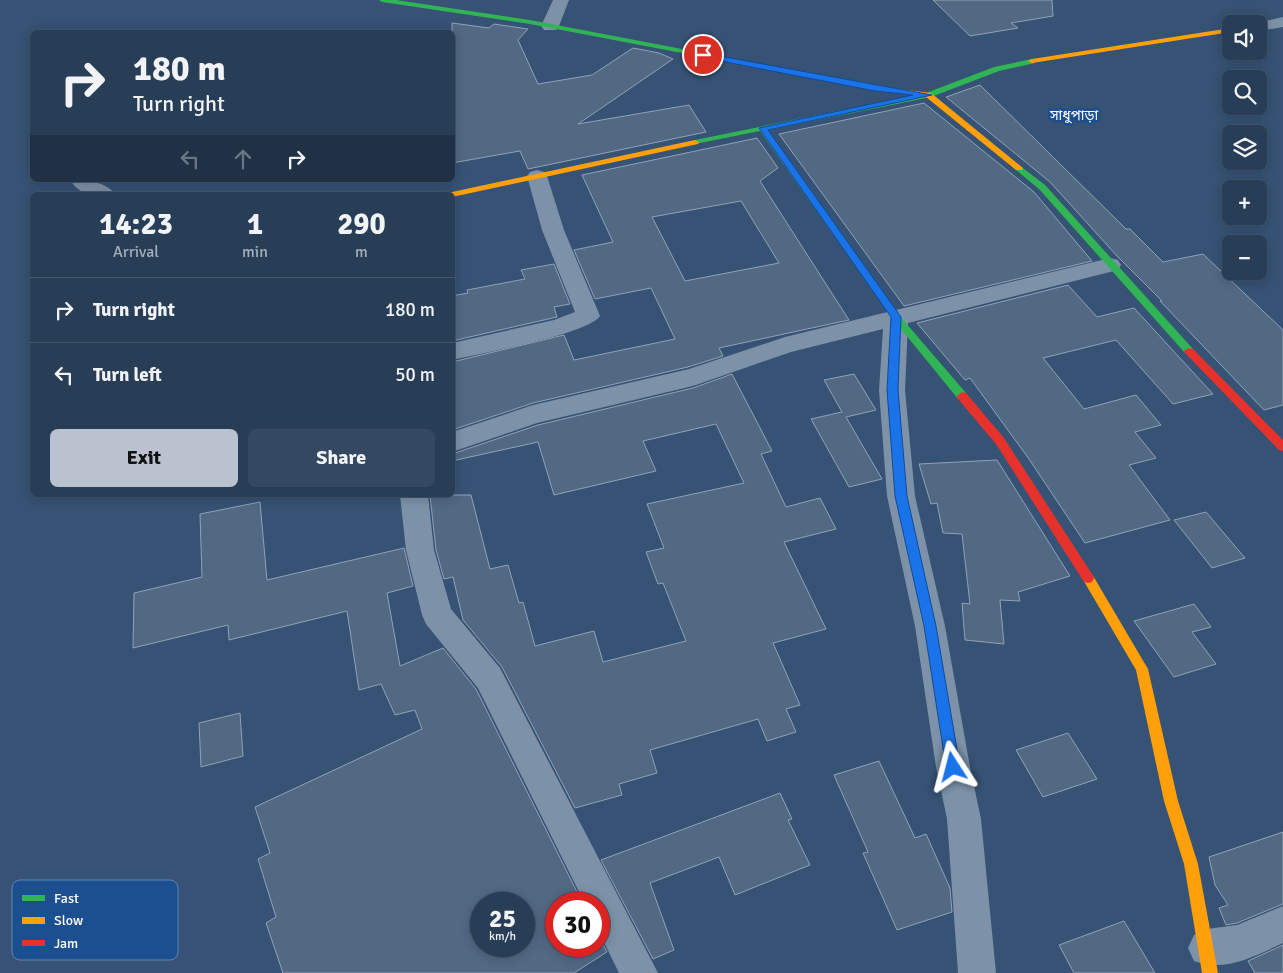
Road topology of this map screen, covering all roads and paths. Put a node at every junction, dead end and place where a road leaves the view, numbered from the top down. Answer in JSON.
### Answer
{"nodes":[{"id":1,"x":382,"y":0,"type":"edge"},
{"id":2,"x":561,"y":0,"type":"edge"},
{"id":3,"x":1283,"y":22,"type":"edge"},
{"id":4,"x":1267,"y":25,"type":"edge"},
{"id":5,"x":550,"y":26,"type":"junction"},
{"id":6,"x":1222,"y":31,"type":"edge"},
{"id":7,"x":928,"y":95,"type":"junction"},
{"id":8,"x":763,"y":128,"type":"junction"},
{"id":9,"x":538,"y":176,"type":"junction"},
{"id":10,"x":82,"y":182,"type":"edge"},
{"id":11,"x":97,"y":192,"type":"edge"},
{"id":12,"x":455,"y":194,"type":"edge"},
{"id":13,"x":1110,"y":265,"type":"junction"},
{"id":14,"x":896,"y":317,"type":"junction"},
{"id":15,"x":455,"y":351,"type":"edge"},
{"id":16,"x":455,"y":441,"type":"edge"},
{"id":17,"x":1283,"y":447,"type":"edge"},
{"id":18,"x":414,"y":497,"type":"edge"},
{"id":19,"x":1283,"y":924,"type":"edge"},
{"id":20,"x":1209,"y":961,"type":"edge"},
{"id":21,"x":639,"y":973,"type":"edge"},
{"id":22,"x":977,"y":973,"type":"edge"}],
"edges":[{"from":1,"to":5,"type":"street"},
{"from":2,"to":5,"type":"street"},
{"from":3,"to":4,"type":"street"},
{"from":5,"to":7,"type":"street"},
{"from":6,"to":7,"type":"street"},
{"from":7,"to":8,"type":"street"},
{"from":7,"to":13,"type":"street"},
{"from":8,"to":9,"type":"street"},
{"from":8,"to":14,"type":"street"},
{"from":9,"to":12,"type":"street"},
{"from":9,"to":15,"type":"street"},
{"from":10,"to":11,"type":"street"},
{"from":13,"to":14,"type":"street"},
{"from":13,"to":17,"type":"street"},
{"from":14,"to":16,"type":"street"},
{"from":14,"to":20,"type":"street"},
{"from":14,"to":22,"type":"street"},
{"from":18,"to":21,"type":"street"},
{"from":19,"to":20,"type":"street"}]}
